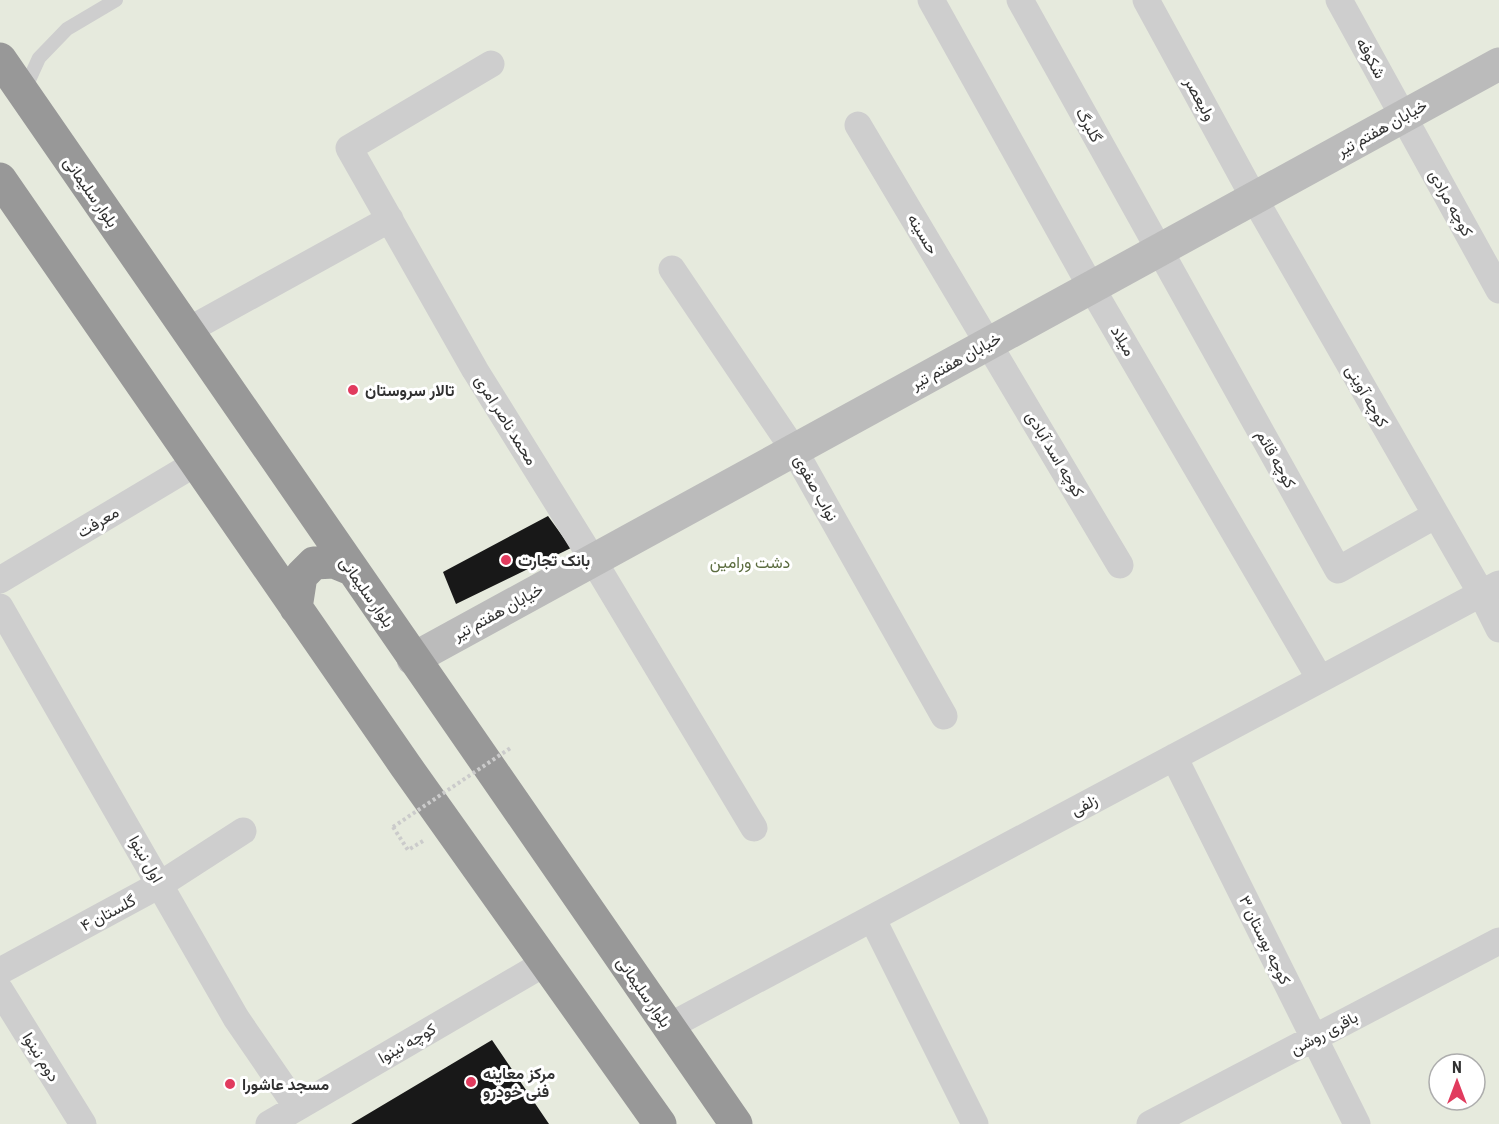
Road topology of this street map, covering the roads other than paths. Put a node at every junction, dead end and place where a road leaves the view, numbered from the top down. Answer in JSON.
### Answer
{"nodes":[{"id":1,"x":116,"y":0,"type":"edge"},
{"id":2,"x":931,"y":0,"type":"edge"},
{"id":3,"x":1020,"y":0,"type":"edge"},
{"id":4,"x":1146,"y":0,"type":"edge"},
{"id":5,"x":1339,"y":0,"type":"edge"},
{"id":6,"x":0,"y":59,"type":"edge"},
{"id":7,"x":491,"y":64,"type":"dead end"},
{"id":8,"x":1499,"y":64,"type":"edge"},
{"id":9,"x":23,"y":93,"type":"junction"},
{"id":10,"x":1403,"y":117,"type":"junction"},
{"id":11,"x":858,"y":125,"type":"dead end"},
{"id":12,"x":1254,"y":198,"type":"junction"},
{"id":13,"x":6,"y":200,"type":"edge"},
{"id":14,"x":390,"y":219,"type":"junction"},
{"id":15,"x":1159,"y":250,"type":"junction"},
{"id":16,"x":672,"y":269,"type":"dead end"},
{"id":17,"x":1091,"y":287,"type":"junction"},
{"id":18,"x":1499,"y":290,"type":"edge"},
{"id":19,"x":187,"y":331,"type":"junction"},
{"id":20,"x":988,"y":343,"type":"junction"},
{"id":21,"x":794,"y":450,"type":"junction"},
{"id":22,"x":196,"y":464,"type":"junction"},
{"id":23,"x":1436,"y":515,"type":"junction"},
{"id":24,"x":593,"y":560,"type":"junction"},
{"id":25,"x":1120,"y":565,"type":"dead end"},
{"id":26,"x":351,"y":569,"type":"junction"},
{"id":27,"x":0,"y":580,"type":"edge"},
{"id":28,"x":1490,"y":588,"type":"edge"},
{"id":29,"x":0,"y":607,"type":"edge"},
{"id":30,"x":296,"y":608,"type":"junction"},
{"id":31,"x":1499,"y":629,"type":"edge"},
{"id":32,"x":413,"y":659,"type":"junction"},
{"id":33,"x":1320,"y":679,"type":"junction"},
{"id":34,"x":944,"y":716,"type":"dead end"},
{"id":35,"x":1174,"y":757,"type":"junction"},
{"id":36,"x":754,"y":828,"type":"dead end"},
{"id":37,"x":243,"y":831,"type":"dead end"},
{"id":38,"x":161,"y":884,"type":"junction"},
{"id":39,"x":872,"y":918,"type":"junction"},
{"id":40,"x":1499,"y":941,"type":"edge"},
{"id":41,"x":545,"y":963,"type":"junction"},
{"id":42,"x":0,"y":971,"type":"edge"},
{"id":43,"x":0,"y":990,"type":"edge"},
{"id":44,"x":668,"y":1027,"type":"junction"},
{"id":45,"x":1314,"y":1038,"type":"junction"},
{"id":46,"x":297,"y":1107,"type":"junction"},
{"id":47,"x":83,"y":1124,"type":"edge"},
{"id":48,"x":269,"y":1124,"type":"edge"},
{"id":49,"x":660,"y":1124,"type":"edge"},
{"id":50,"x":736,"y":1124,"type":"edge"},
{"id":51,"x":975,"y":1124,"type":"edge"},
{"id":52,"x":1150,"y":1124,"type":"edge"},
{"id":53,"x":1357,"y":1124,"type":"edge"}],
"edges":[{"from":1,"to":9,"type":"lane"},
{"from":2,"to":17,"type":"street","name":"میلاد"},
{"from":3,"to":15,"type":"street","name":"گلبرگ"},
{"from":4,"to":12,"type":"street","name":"ولیعصر"},
{"from":5,"to":10,"type":"street","name":"شکوفه"},
{"from":6,"to":9,"type":"highway","name":"بلوار سلیمانی"},
{"from":7,"to":14,"type":"street","name":"محمد ناصر امری"},
{"from":8,"to":10,"type":"street","name":"خیابان هفتم تیر"},
{"from":9,"to":19,"type":"highway","name":"بلوار سلیمانی"},
{"from":10,"to":12,"type":"street","name":"خیابان هفتم تیر"},
{"from":10,"to":18,"type":"street","name":"کوچه مرادی"},
{"from":11,"to":20,"type":"street","name":"حسینه"},
{"from":12,"to":15,"type":"street","name":"خیابان هفتم تیر"},
{"from":12,"to":23,"type":"street","name":"کوچه آوینی"},
{"from":13,"to":22,"type":"highway"},
{"from":14,"to":19,"type":"street"},
{"from":14,"to":24,"type":"street","name":"محمد ناصر امری"},
{"from":15,"to":17,"type":"street","name":"خیابان هفتم تیر"},
{"from":15,"to":23,"type":"street","name":"کوچه قائم"},
{"from":16,"to":21,"type":"street","name":"نواب صفوی"},
{"from":17,"to":20,"type":"street","name":"خیابان هفتم تیر"},
{"from":17,"to":33,"type":"street","name":"میلاد"},
{"from":19,"to":26,"type":"highway","name":"بلوار سلیمانی"},
{"from":20,"to":21,"type":"street","name":"خیابان هفتم تیر"},
{"from":20,"to":25,"type":"street","name":"کوچه اسد آبادی"},
{"from":21,"to":24,"type":"street","name":"خیابان هفتم تیر"},
{"from":21,"to":34,"type":"street","name":"نواب صفوی"},
{"from":22,"to":27,"type":"street","name":"معرفت"},
{"from":22,"to":30,"type":"highway"},
{"from":23,"to":28,"type":"street","name":"کوچه آوینی"},
{"from":24,"to":32,"type":"street","name":"خیابان هفتم تیر"},
{"from":24,"to":36,"type":"street","name":"محمد ناصر امری"},
{"from":26,"to":30,"type":"highway"},
{"from":26,"to":32,"type":"highway","name":"بلوار سلیمانی"},
{"from":28,"to":31,"type":"street","name":"کوچه آوینی"},
{"from":28,"to":33,"type":"street","name":"زلفی"},
{"from":29,"to":38,"type":"street","name":"اول نینوا"},
{"from":30,"to":41,"type":"highway"},
{"from":32,"to":44,"type":"highway","name":"بلوار سلیمانی"},
{"from":33,"to":35,"type":"street","name":"زلفی"},
{"from":35,"to":39,"type":"street","name":"زلفی"},
{"from":35,"to":45,"type":"street","name":"کوچه بوستان ۳"},
{"from":37,"to":38,"type":"street","name":"گلستان ۴"},
{"from":38,"to":42,"type":"street","name":"گلستان ۴"},
{"from":38,"to":46,"type":"street","name":"اول نینوا"},
{"from":39,"to":44,"type":"street","name":"زلفی"},
{"from":39,"to":51,"type":"street"},
{"from":40,"to":45,"type":"street","name":"باقری روشن"},
{"from":41,"to":46,"type":"street","name":"کوچه نینوا"},
{"from":41,"to":49,"type":"highway"},
{"from":43,"to":47,"type":"street","name":"دوم نینوا"},
{"from":44,"to":50,"type":"highway","name":"بلوار سلیمانی"},
{"from":45,"to":52,"type":"street","name":"باقری روشن"},
{"from":45,"to":53,"type":"street","name":"کوچه بوستان ۳"},
{"from":46,"to":48,"type":"street","name":"کوچه نینوا"}]}
